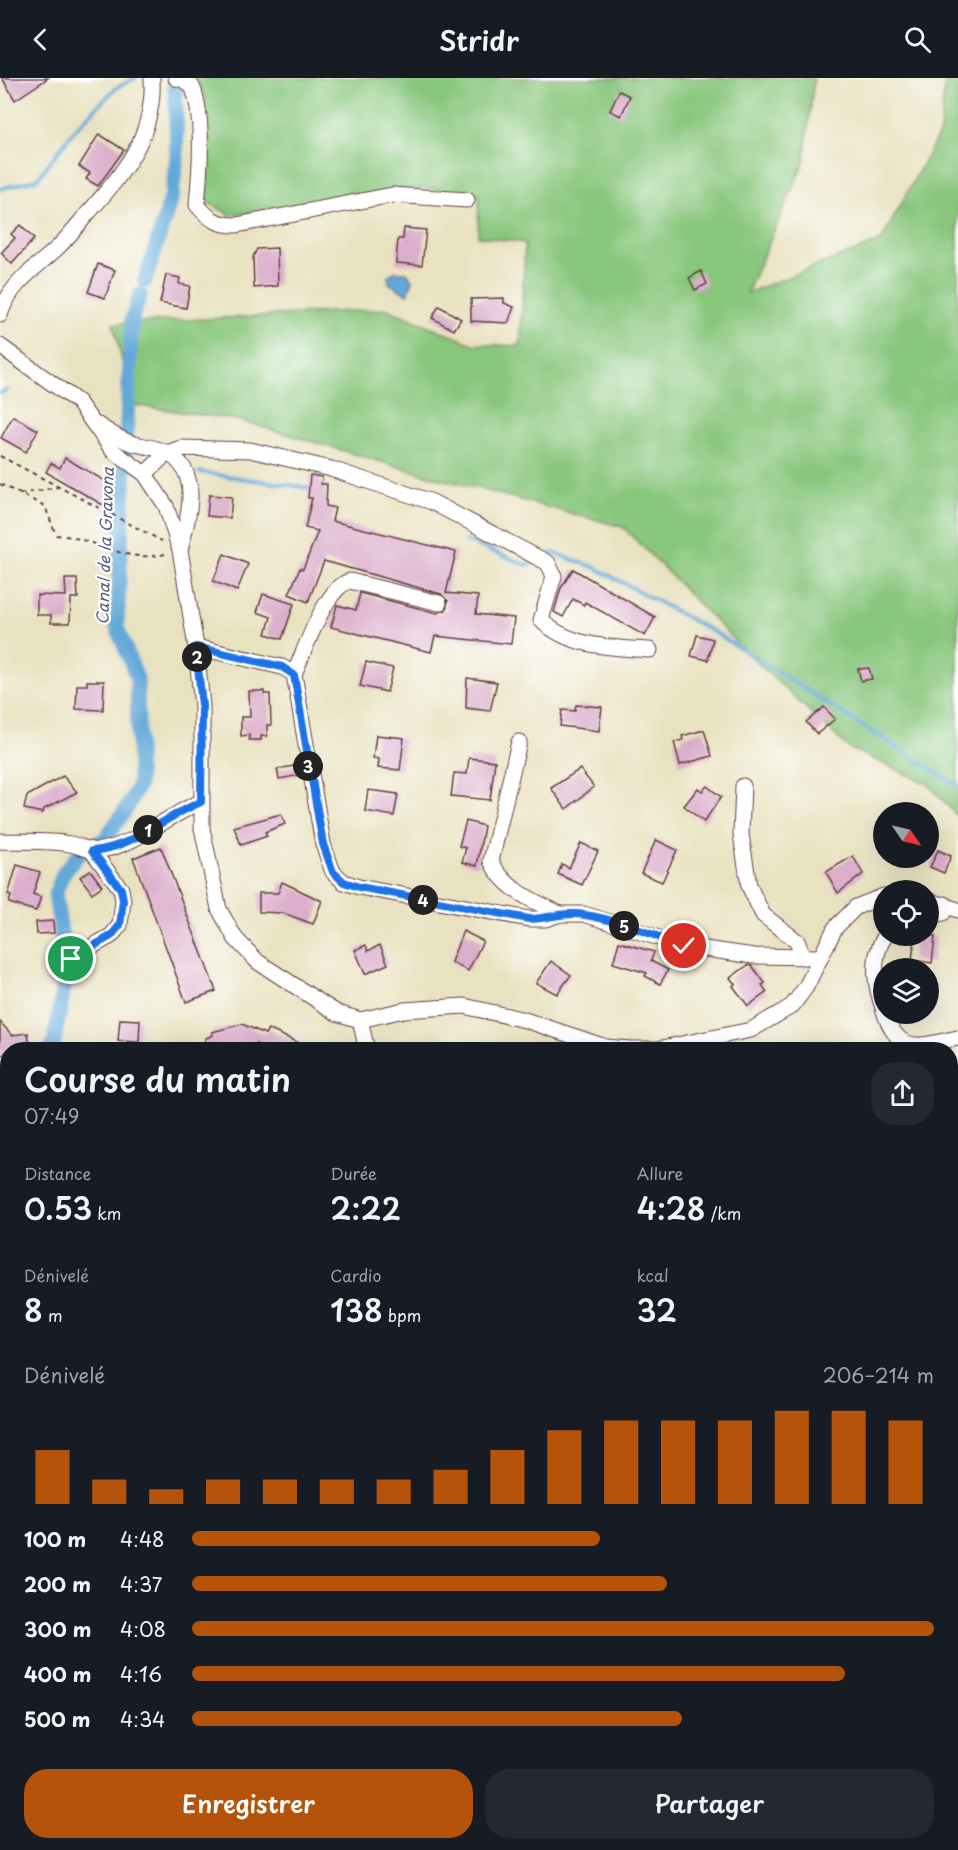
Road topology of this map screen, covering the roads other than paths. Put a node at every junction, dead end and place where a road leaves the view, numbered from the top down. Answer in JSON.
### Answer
{"nodes":[{"id":1,"x":152,"y":78,"type":"edge"},
{"id":2,"x":176,"y":78,"type":"edge"},
{"id":3,"x":467,"y":200,"type":"dead end"},
{"id":4,"x":0,"y":315,"type":"edge"},
{"id":5,"x":0,"y":346,"type":"edge"},
{"id":6,"x":90,"y":421,"type":"junction"},
{"id":7,"x":167,"y":453,"type":"junction"},
{"id":8,"x":145,"y":474,"type":"junction"},
{"id":9,"x":180,"y":550,"type":"junction"},
{"id":10,"x":439,"y":603,"type":"dead end"},
{"id":11,"x":196,"y":647,"type":"junction"},
{"id":12,"x":650,"y":650,"type":"dead end"},
{"id":13,"x":294,"y":675,"type":"junction"},
{"id":14,"x":519,"y":742,"type":"dead end"},
{"id":15,"x":743,"y":786,"type":"dead end"},
{"id":16,"x":201,"y":802,"type":"junction"},
{"id":17,"x":0,"y":841,"type":"edge"},
{"id":18,"x":92,"y":851,"type":"junction"},
{"id":19,"x":873,"y":900,"type":"edge"},
{"id":20,"x":560,"y":914,"type":"junction"},
{"id":21,"x":811,"y":957,"type":"junction"},
{"id":22,"x":65,"y":962,"type":"dead end"},
{"id":23,"x":360,"y":1020,"type":"junction"},
{"id":24,"x":888,"y":1024,"type":"edge"},
{"id":25,"x":958,"y":1038,"type":"edge"},
{"id":26,"x":364,"y":1042,"type":"edge"},
{"id":27,"x":591,"y":1042,"type":"edge"},
{"id":28,"x":692,"y":1042,"type":"edge"},
{"id":29,"x":903,"y":1042,"type":"edge"},
{"id":30,"x":938,"y":1042,"type":"edge"}],
"edges":[{"from":1,"to":4,"type":"street"},
{"from":2,"to":3,"type":"street"},
{"from":5,"to":6,"type":"street"},
{"from":6,"to":7,"type":"street"},
{"from":6,"to":8,"type":"street"},
{"from":7,"to":8,"type":"street"},
{"from":7,"to":9,"type":"street"},
{"from":7,"to":12,"type":"street"},
{"from":8,"to":9,"type":"street"},
{"from":9,"to":11,"type":"street"},
{"from":10,"to":13,"type":"street"},
{"from":11,"to":13,"type":"street"},
{"from":11,"to":16,"type":"street"},
{"from":13,"to":20,"type":"street"},
{"from":14,"to":20,"type":"street"},
{"from":15,"to":21,"type":"street"},
{"from":16,"to":18,"type":"street"},
{"from":16,"to":23,"type":"street"},
{"from":17,"to":18,"type":"street"},
{"from":18,"to":22,"type":"street"},
{"from":19,"to":21,"type":"street"},
{"from":20,"to":21,"type":"street"},
{"from":21,"to":28,"type":"street"},
{"from":23,"to":26,"type":"street"},
{"from":23,"to":27,"type":"street"},
{"from":24,"to":29,"type":"street"},
{"from":25,"to":30,"type":"street"}]}
